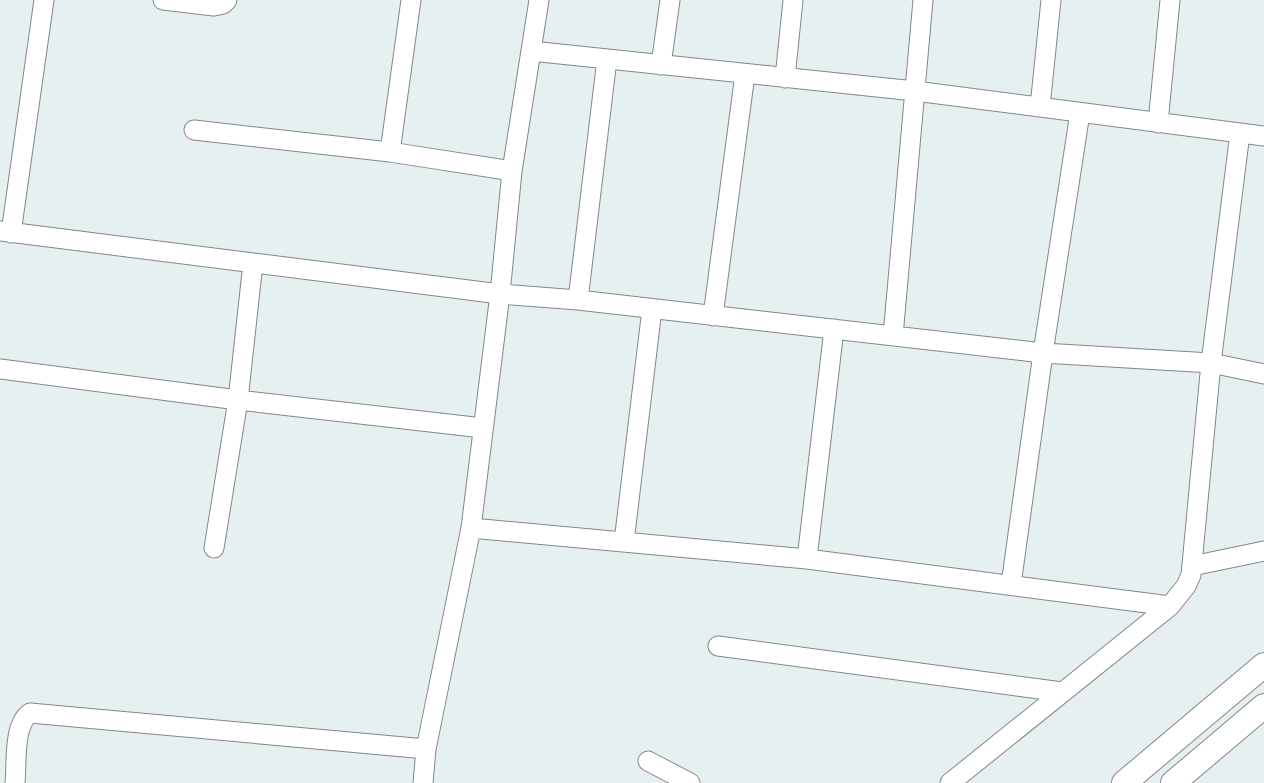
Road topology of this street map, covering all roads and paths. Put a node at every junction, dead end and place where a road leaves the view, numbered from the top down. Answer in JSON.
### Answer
{"nodes":[{"id":1,"x":44,"y":0,"type":"edge"},
{"id":2,"x":163,"y":0,"type":"edge"},
{"id":3,"x":227,"y":0,"type":"edge"},
{"id":4,"x":411,"y":0,"type":"edge"},
{"id":5,"x":538,"y":0,"type":"edge"},
{"id":6,"x":670,"y":0,"type":"edge"},
{"id":7,"x":794,"y":0,"type":"edge"},
{"id":8,"x":923,"y":0,"type":"edge"},
{"id":9,"x":1051,"y":0,"type":"edge"},
{"id":10,"x":1170,"y":0,"type":"edge"},
{"id":11,"x":531,"y":51,"type":"junction"},
{"id":12,"x":607,"y":59,"type":"junction"},
{"id":13,"x":661,"y":65,"type":"junction"},
{"id":14,"x":744,"y":74,"type":"junction"},
{"id":15,"x":785,"y":78,"type":"junction"},
{"id":16,"x":915,"y":91,"type":"junction"},
{"id":17,"x":1040,"y":108,"type":"junction"},
{"id":18,"x":1080,"y":113,"type":"junction"},
{"id":19,"x":1158,"y":123,"type":"junction"},
{"id":20,"x":194,"y":130,"type":"dead end"},
{"id":21,"x":1240,"y":133,"type":"junction"},
{"id":22,"x":1264,"y":136,"type":"edge"},
{"id":23,"x":390,"y":152,"type":"junction"},
{"id":24,"x":512,"y":171,"type":"junction"},
{"id":25,"x":6,"y":232,"type":"edge"},
{"id":26,"x":253,"y":263,"type":"junction"},
{"id":27,"x":500,"y":294,"type":"junction"},
{"id":28,"x":578,"y":300,"type":"junction"},
{"id":29,"x":652,"y":309,"type":"junction"},
{"id":30,"x":713,"y":316,"type":"junction"},
{"id":31,"x":834,"y":329,"type":"junction"},
{"id":32,"x":893,"y":336,"type":"junction"},
{"id":33,"x":1043,"y":353,"type":"junction"},
{"id":34,"x":1211,"y":363,"type":"junction"},
{"id":35,"x":0,"y":369,"type":"edge"},
{"id":36,"x":1264,"y":374,"type":"edge"},
{"id":37,"x":238,"y":400,"type":"junction"},
{"id":38,"x":483,"y":428,"type":"junction"},
{"id":39,"x":471,"y":528,"type":"junction"},
{"id":40,"x":624,"y":542,"type":"junction"},
{"id":41,"x":214,"y":548,"type":"dead end"},
{"id":42,"x":1264,"y":551,"type":"edge"},
{"id":43,"x":807,"y":559,"type":"junction"},
{"id":44,"x":1192,"y":566,"type":"junction"},
{"id":45,"x":1011,"y":585,"type":"junction"},
{"id":46,"x":1170,"y":606,"type":"junction"},
{"id":47,"x":718,"y":646,"type":"dead end"},
{"id":48,"x":1264,"y":664,"type":"edge"},
{"id":49,"x":1062,"y":692,"type":"junction"},
{"id":50,"x":1264,"y":706,"type":"edge"},
{"id":51,"x":426,"y":749,"type":"junction"},
{"id":52,"x":648,"y":761,"type":"dead end"},
{"id":53,"x":15,"y":783,"type":"edge"},
{"id":54,"x":423,"y":783,"type":"edge"},
{"id":55,"x":690,"y":783,"type":"edge"},
{"id":56,"x":950,"y":783,"type":"edge"},
{"id":57,"x":1124,"y":783,"type":"edge"},
{"id":58,"x":1173,"y":783,"type":"edge"}],
"edges":[{"from":1,"to":25,"type":"street"},
{"from":2,"to":3,"type":"street"},
{"from":4,"to":23,"type":"street"},
{"from":5,"to":11,"type":"street"},
{"from":6,"to":13,"type":"street"},
{"from":7,"to":15,"type":"street"},
{"from":8,"to":16,"type":"street"},
{"from":9,"to":17,"type":"street"},
{"from":10,"to":19,"type":"street"},
{"from":11,"to":12,"type":"street"},
{"from":11,"to":24,"type":"street"},
{"from":12,"to":13,"type":"street"},
{"from":12,"to":28,"type":"street"},
{"from":13,"to":14,"type":"street"},
{"from":14,"to":15,"type":"street"},
{"from":14,"to":30,"type":"street"},
{"from":15,"to":16,"type":"street"},
{"from":16,"to":17,"type":"street"},
{"from":16,"to":32,"type":"street"},
{"from":17,"to":18,"type":"street"},
{"from":18,"to":19,"type":"street"},
{"from":18,"to":33,"type":"street"},
{"from":19,"to":21,"type":"street"},
{"from":20,"to":23,"type":"street"},
{"from":21,"to":22,"type":"street"},
{"from":21,"to":34,"type":"street"},
{"from":23,"to":24,"type":"street"},
{"from":24,"to":27,"type":"street"},
{"from":25,"to":26,"type":"street"},
{"from":26,"to":27,"type":"street"},
{"from":26,"to":37,"type":"street"},
{"from":27,"to":28,"type":"street"},
{"from":27,"to":38,"type":"street"},
{"from":28,"to":29,"type":"street"},
{"from":29,"to":30,"type":"street"},
{"from":29,"to":40,"type":"street"},
{"from":30,"to":31,"type":"street"},
{"from":31,"to":32,"type":"street"},
{"from":31,"to":43,"type":"street"},
{"from":32,"to":33,"type":"street"},
{"from":33,"to":34,"type":"street"},
{"from":33,"to":45,"type":"street"},
{"from":34,"to":36,"type":"street"},
{"from":34,"to":44,"type":"street"},
{"from":35,"to":37,"type":"street"},
{"from":37,"to":38,"type":"street"},
{"from":37,"to":41,"type":"street"},
{"from":38,"to":39,"type":"street"},
{"from":39,"to":40,"type":"street"},
{"from":39,"to":51,"type":"street"},
{"from":40,"to":43,"type":"street"},
{"from":42,"to":44,"type":"street"},
{"from":43,"to":45,"type":"street"},
{"from":44,"to":46,"type":"street"},
{"from":45,"to":46,"type":"street"},
{"from":46,"to":49,"type":"street"},
{"from":47,"to":49,"type":"street"},
{"from":48,"to":57,"type":"street"},
{"from":49,"to":56,"type":"street"},
{"from":50,"to":58,"type":"street"},
{"from":51,"to":53,"type":"street"},
{"from":51,"to":54,"type":"street"},
{"from":52,"to":55,"type":"street"}]}
